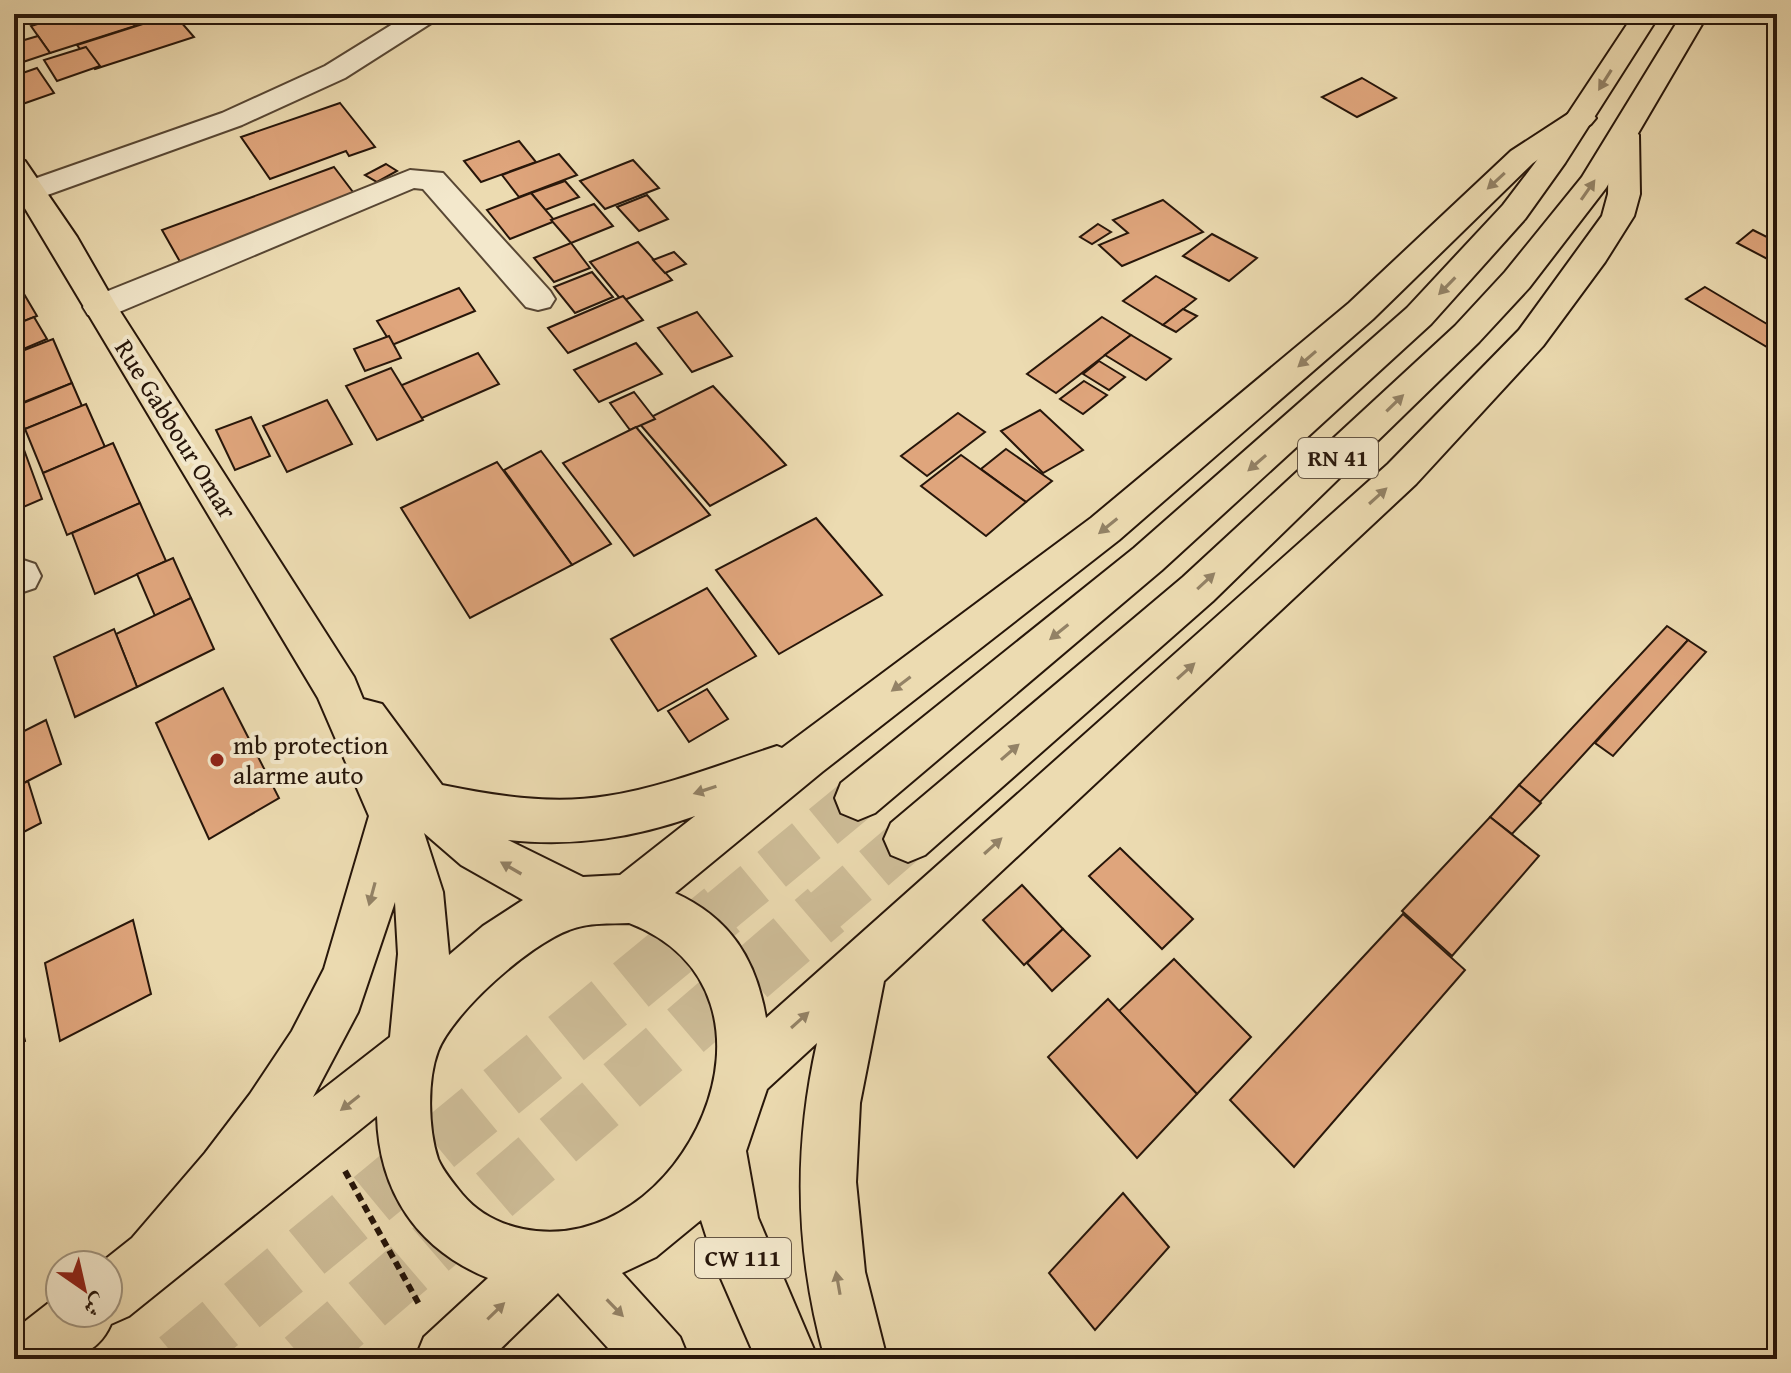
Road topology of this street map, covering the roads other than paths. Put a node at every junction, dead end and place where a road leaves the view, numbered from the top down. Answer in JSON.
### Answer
{"nodes":[{"id":1,"x":427,"y":14,"type":"edge"},
{"id":2,"x":1647,"y":14,"type":"edge"},
{"id":3,"x":1695,"y":14,"type":"edge"},
{"id":4,"x":1581,"y":118,"type":"junction"},
{"id":5,"x":1624,"y":135,"type":"junction"},
{"id":6,"x":19,"y":185,"type":"edge"},
{"id":7,"x":538,"y":299,"type":"dead end"},
{"id":8,"x":100,"y":307,"type":"junction"},
{"id":9,"x":806,"y":757,"type":"junction"},
{"id":10,"x":858,"y":798,"type":"tunnel mouth"},
{"id":11,"x":410,"y":811,"type":"junction"},
{"id":12,"x":908,"y":839,"type":"tunnel mouth"},
{"id":13,"x":605,"y":900,"type":"junction"},
{"id":14,"x":861,"y":967,"type":"junction"},
{"id":15,"x":413,"y":1046,"type":"junction"},
{"id":16,"x":744,"y":1074,"type":"junction"},
{"id":17,"x":718,"y":1150,"type":"junction"},
{"id":18,"x":153,"y":1259,"type":"junction"},
{"id":19,"x":557,"y":1262,"type":"junction"},
{"id":20,"x":124,"y":1282,"type":"edge"},
{"id":21,"x":65,"y":1329,"type":"edge"},
{"id":22,"x":447,"y":1358,"type":"edge"},
{"id":23,"x":27,"y":1359,"type":"edge"},
{"id":24,"x":658,"y":1359,"type":"edge"},
{"id":25,"x":787,"y":1359,"type":"edge"},
{"id":26,"x":856,"y":1359,"type":"edge"}],
"edges":[{"from":1,"to":6,"type":"street"},
{"from":2,"to":4,"type":"main road","number":"RN 41","one_way":true},
{"from":3,"to":5,"type":"main road","number":"RN 41"},
{"from":4,"to":9,"type":"main road","one_way":true},
{"from":4,"to":10,"type":"main road","number":"RN 41","one_way":true},
{"from":12,"to":5,"type":"main road","number":"RN 41","one_way":true},
{"from":14,"to":5,"type":"main road","one_way":true},
{"from":6,"to":8,"type":"main road","name":"Rue Gabbour Omar"},
{"from":7,"to":8,"type":"street"},
{"from":8,"to":11,"type":"main road","name":"Rue Gabbour Omar"},
{"from":9,"to":11,"type":"main road","one_way":true},
{"from":9,"to":13,"type":"main road"},
{"from":13,"to":11,"type":"main road","name":"Rue Gabbour Omar","one_way":true},
{"from":11,"to":15,"type":"main road","name":"Rue Gabbour Omar"},
{"from":11,"to":18,"type":"main road","one_way":true},
{"from":13,"to":15,"type":"main road"},
{"from":13,"to":16,"type":"main road","name":"Rue Gabbour Omar"},
{"from":16,"to":14,"type":"main road","one_way":true},
{"from":26,"to":14,"type":"main road","one_way":true},
{"from":15,"to":18,"type":"main road","one_way":true},
{"from":15,"to":19,"type":"main road","name":"Rue Gabbour Omar"},
{"from":16,"to":17,"type":"main road","name":"Rue Gabbour Omar"},
{"from":17,"to":19,"type":"main road","name":"Rue Gabbour Omar"},
{"from":17,"to":25,"type":"main road","number":"CW 111"},
{"from":18,"to":20,"type":"main road"},
{"from":22,"to":19,"type":"main road","one_way":true},
{"from":19,"to":24,"type":"main road","one_way":true},
{"from":21,"to":23,"type":"main road"}]}
